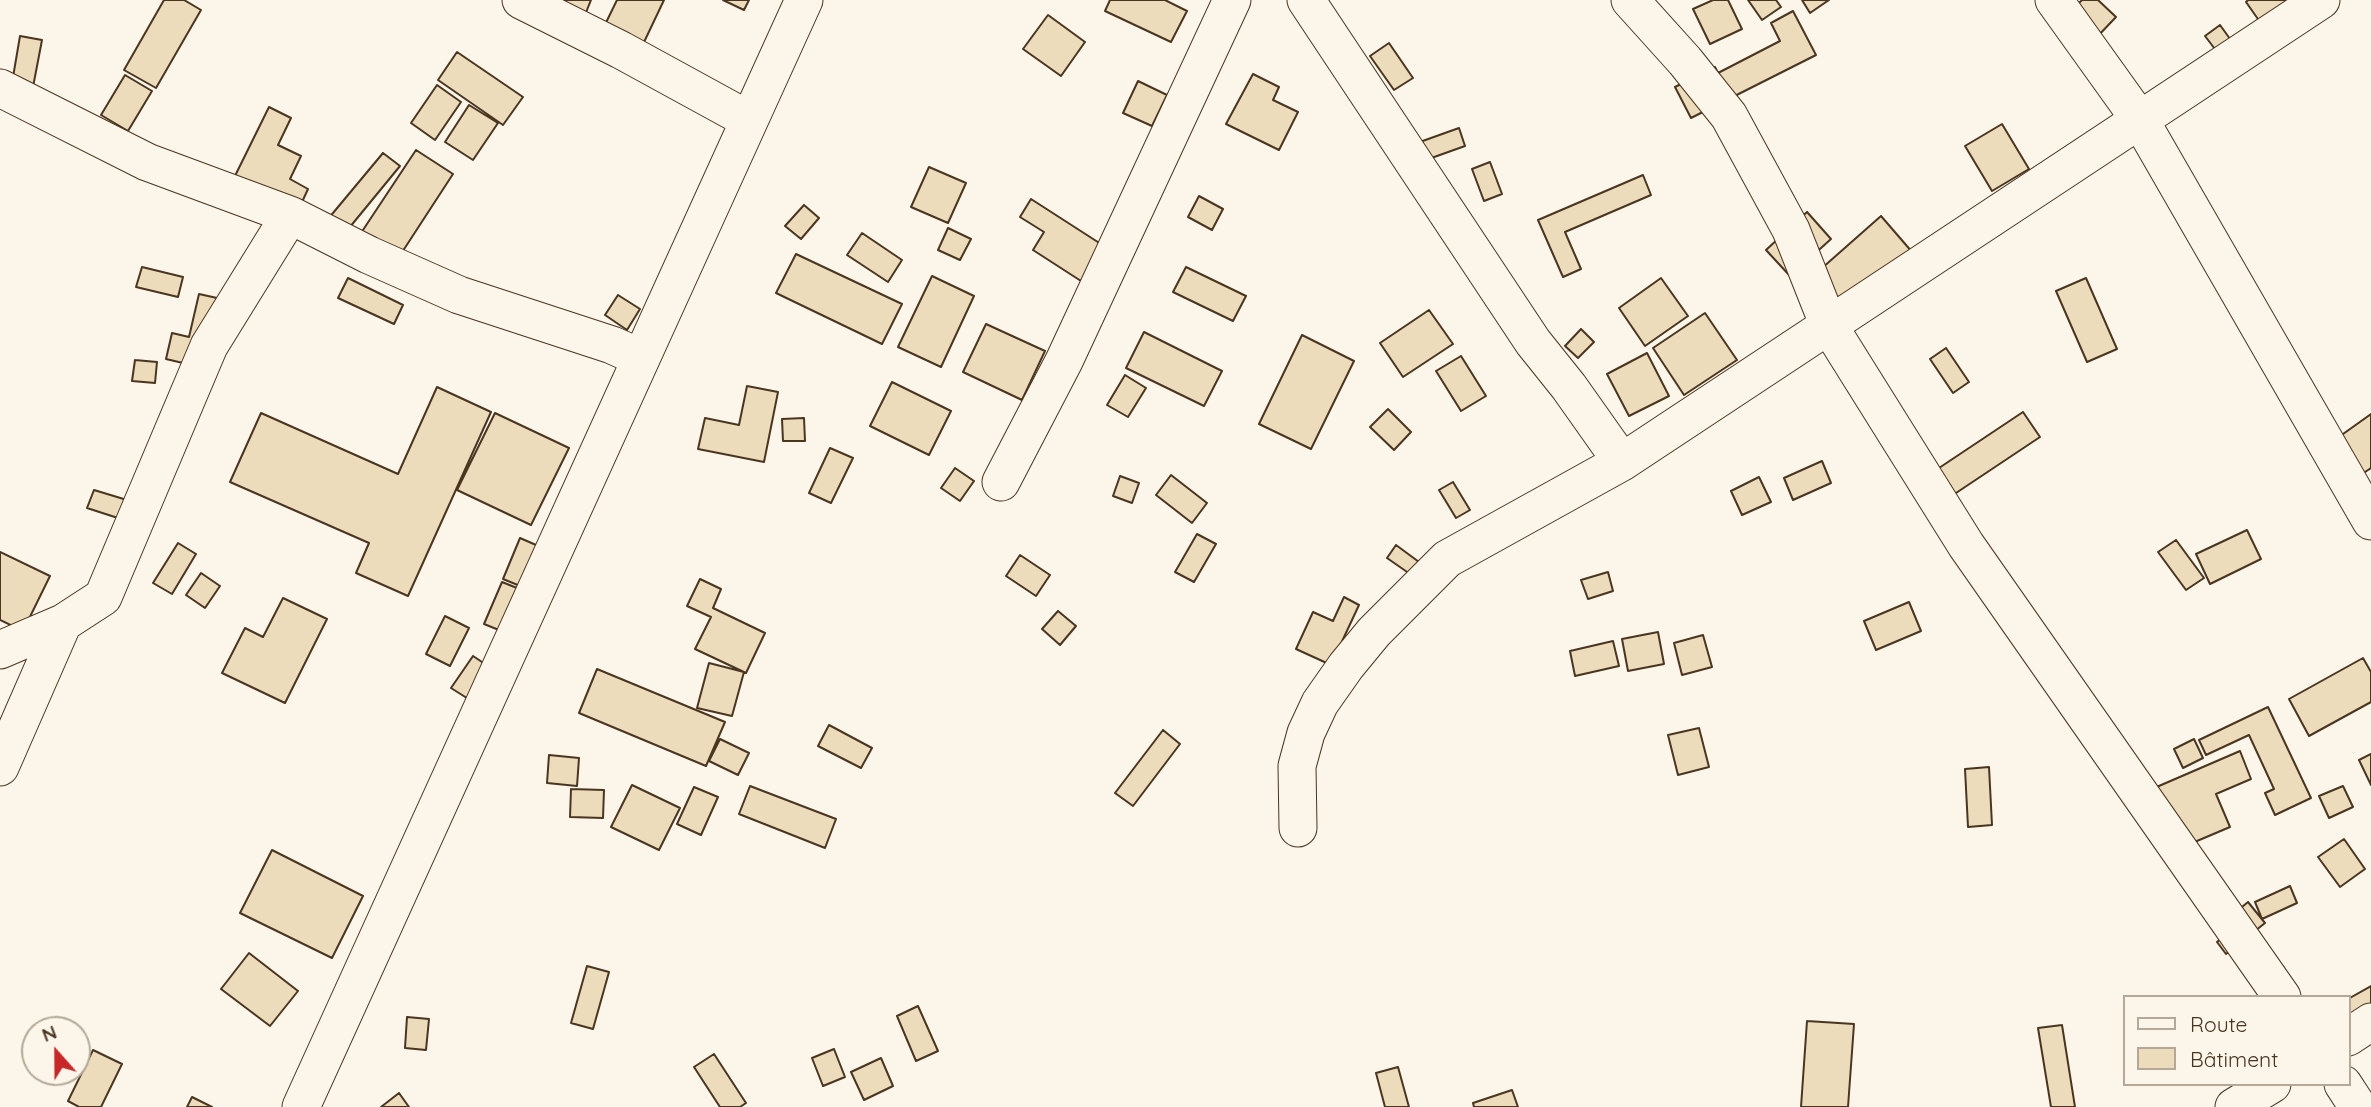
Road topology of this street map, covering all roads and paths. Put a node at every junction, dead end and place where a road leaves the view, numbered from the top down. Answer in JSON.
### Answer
{"nodes":[{"id":1,"x":521,"y":0,"type":"edge"},
{"id":2,"x":804,"y":0,"type":"edge"},
{"id":3,"x":1232,"y":0,"type":"edge"},
{"id":4,"x":1306,"y":0,"type":"edge"},
{"id":5,"x":1630,"y":0,"type":"edge"},
{"id":6,"x":2054,"y":0,"type":"edge"},
{"id":7,"x":2321,"y":0,"type":"edge"},
{"id":8,"x":0,"y":88,"type":"edge"},
{"id":9,"x":749,"y":120,"type":"junction"},
{"id":10,"x":2140,"y":120,"type":"junction"},
{"id":11,"x":290,"y":215,"type":"junction"},
{"id":12,"x":1829,"y":326,"type":"junction"},
{"id":13,"x":641,"y":358,"type":"junction"},
{"id":14,"x":1622,"y":462,"type":"junction"},
{"id":15,"x":1001,"y":482,"type":"dead end"},
{"id":16,"x":2371,"y":521,"type":"edge"},
{"id":17,"x":63,"y":623,"type":"junction"},
{"id":18,"x":0,"y":650,"type":"edge"},
{"id":19,"x":0,"y":767,"type":"edge"},
{"id":20,"x":1297,"y":828,"type":"dead end"},
{"id":21,"x":2281,"y":995,"type":"edge"},
{"id":22,"x":2371,"y":1022,"type":"edge"},
{"id":23,"x":2350,"y":1036,"type":"edge"},
{"id":24,"x":2269,"y":1086,"type":"edge"},
{"id":25,"x":2344,"y":1086,"type":"edge"},
{"id":26,"x":301,"y":1107,"type":"edge"},
{"id":27,"x":2234,"y":1107,"type":"edge"},
{"id":28,"x":2358,"y":1107,"type":"edge"}],
"edges":[{"from":1,"to":9,"type":"street"},
{"from":2,"to":9,"type":"street"},
{"from":3,"to":15,"type":"street"},
{"from":4,"to":14,"type":"street"},
{"from":5,"to":12,"type":"street"},
{"from":6,"to":10,"type":"street"},
{"from":7,"to":10,"type":"street"},
{"from":8,"to":11,"type":"street"},
{"from":9,"to":13,"type":"street"},
{"from":10,"to":12,"type":"street"},
{"from":10,"to":16,"type":"street"},
{"from":11,"to":13,"type":"street"},
{"from":11,"to":17,"type":"street"},
{"from":12,"to":14,"type":"street"},
{"from":12,"to":21,"type":"street"},
{"from":13,"to":26,"type":"street"},
{"from":14,"to":20,"type":"street"},
{"from":17,"to":18,"type":"street"},
{"from":17,"to":19,"type":"street"},
{"from":22,"to":23,"type":"street"},
{"from":24,"to":27,"type":"street"},
{"from":25,"to":28,"type":"street"}]}
